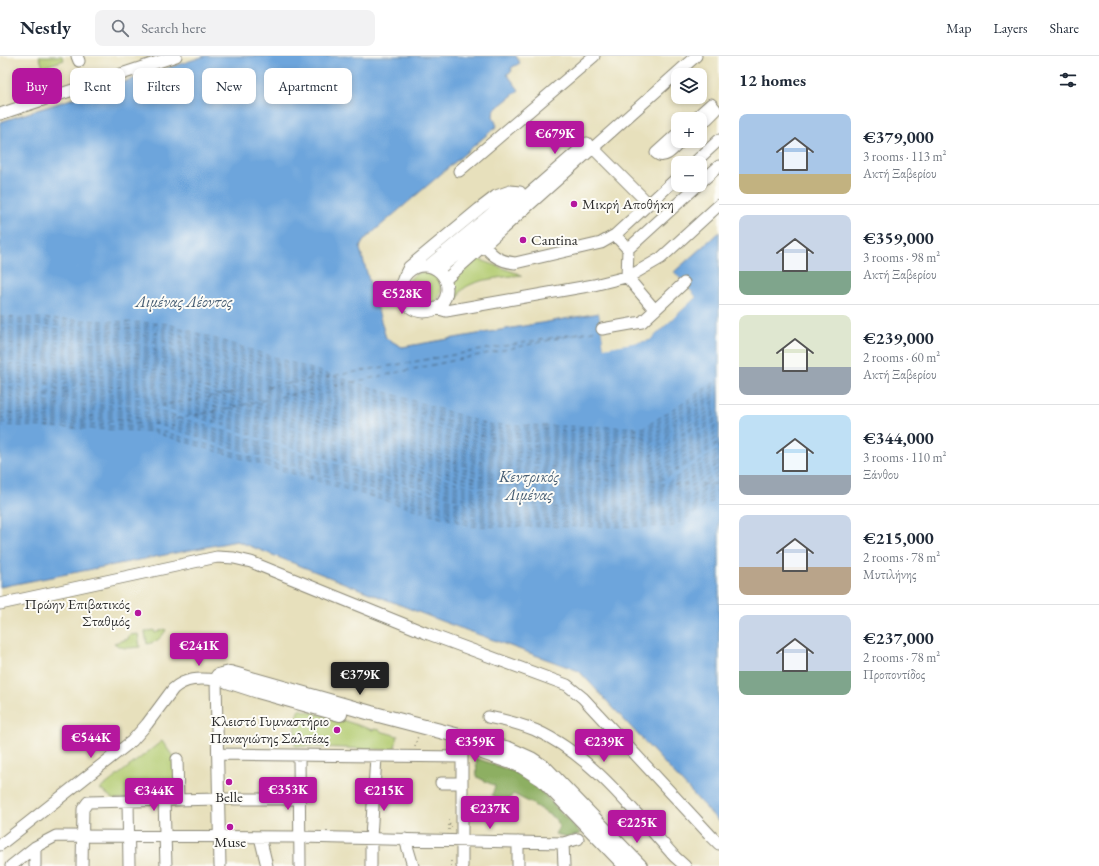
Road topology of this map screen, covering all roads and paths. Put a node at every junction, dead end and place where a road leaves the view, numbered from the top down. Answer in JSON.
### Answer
{"nodes":[{"id":1,"x":176,"y":56,"type":"edge"},
{"id":2,"x":594,"y":56,"type":"edge"},
{"id":3,"x":685,"y":56,"type":"edge"},
{"id":4,"x":696,"y":56,"type":"edge"},
{"id":5,"x":0,"y":114,"type":"edge"},
{"id":6,"x":671,"y":139,"type":"edge"},
{"id":7,"x":719,"y":140,"type":"edge"},
{"id":8,"x":593,"y":148,"type":"junction"},
{"id":9,"x":673,"y":148,"type":"edge"},
{"id":10,"x":702,"y":156,"type":"edge"},
{"id":11,"x":719,"y":166,"type":"edge"},
{"id":12,"x":459,"y":171,"type":"dead end"},
{"id":13,"x":707,"y":177,"type":"edge"},
{"id":14,"x":544,"y":180,"type":"junction"},
{"id":15,"x":671,"y":184,"type":"edge"},
{"id":16,"x":520,"y":192,"type":"junction"},
{"id":17,"x":690,"y":192,"type":"edge"},
{"id":18,"x":649,"y":204,"type":"junction"},
{"id":19,"x":719,"y":205,"type":"edge"},
{"id":20,"x":615,"y":235,"type":"junction"},
{"id":21,"x":481,"y":242,"type":"junction"},
{"id":22,"x":628,"y":249,"type":"junction"},
{"id":23,"x":433,"y":268,"type":"junction"},
{"id":24,"x":627,"y":277,"type":"junction"},
{"id":25,"x":403,"y":279,"type":"junction"},
{"id":26,"x":445,"y":280,"type":"junction"},
{"id":27,"x":684,"y":283,"type":"dead end"},
{"id":28,"x":436,"y":308,"type":"junction"},
{"id":29,"x":655,"y":310,"type":"junction"},
{"id":30,"x":602,"y":329,"type":"dead end"},
{"id":31,"x":0,"y":604,"type":"edge"},
{"id":32,"x":217,"y":678,"type":"junction"},
{"id":33,"x":488,"y":716,"type":"dead end"},
{"id":34,"x":418,"y":734,"type":"junction"},
{"id":35,"x":462,"y":747,"type":"junction"},
{"id":36,"x":218,"y":754,"type":"junction"},
{"id":37,"x":299,"y":756,"type":"junction"},
{"id":38,"x":376,"y":756,"type":"junction"},
{"id":39,"x":412,"y":757,"type":"junction"},
{"id":40,"x":177,"y":759,"type":"dead end"},
{"id":41,"x":441,"y":785,"type":"dead end"},
{"id":42,"x":462,"y":785,"type":"junction"},
{"id":43,"x":219,"y":799,"type":"junction"},
{"id":44,"x":300,"y":799,"type":"junction"},
{"id":45,"x":164,"y":800,"type":"junction"},
{"id":46,"x":178,"y":800,"type":"junction"},
{"id":47,"x":128,"y":801,"type":"junction"},
{"id":48,"x":449,"y":820,"type":"dead end"},
{"id":49,"x":451,"y":827,"type":"dead end"},
{"id":50,"x":82,"y":836,"type":"junction"},
{"id":51,"x":129,"y":836,"type":"junction"},
{"id":52,"x":165,"y":836,"type":"junction"},
{"id":53,"x":220,"y":836,"type":"junction"},
{"id":54,"x":260,"y":837,"type":"junction"},
{"id":55,"x":300,"y":837,"type":"junction"},
{"id":56,"x":371,"y":838,"type":"junction"},
{"id":57,"x":405,"y":839,"type":"junction"},
{"id":58,"x":578,"y":839,"type":"dead end"},
{"id":59,"x":462,"y":841,"type":"junction"},
{"id":60,"x":518,"y":842,"type":"junction"},
{"id":61,"x":564,"y":843,"type":"junction"},
{"id":62,"x":719,"y":844,"type":"edge"},
{"id":63,"x":0,"y":845,"type":"edge"},
{"id":64,"x":35,"y":847,"type":"junction"},
{"id":65,"x":451,"y":860,"type":"dead end"},
{"id":66,"x":11,"y":866,"type":"edge"},
{"id":67,"x":35,"y":866,"type":"edge"},
{"id":68,"x":82,"y":866,"type":"edge"},
{"id":69,"x":129,"y":866,"type":"edge"},
{"id":70,"x":166,"y":866,"type":"edge"},
{"id":71,"x":220,"y":866,"type":"edge"},
{"id":72,"x":267,"y":866,"type":"edge"},
{"id":73,"x":300,"y":866,"type":"edge"},
{"id":74,"x":371,"y":866,"type":"edge"},
{"id":75,"x":413,"y":866,"type":"edge"},
{"id":76,"x":451,"y":866,"type":"edge"},
{"id":77,"x":462,"y":866,"type":"edge"},
{"id":78,"x":518,"y":866,"type":"edge"},
{"id":79,"x":564,"y":866,"type":"edge"},
{"id":80,"x":626,"y":866,"type":"edge"},
{"id":81,"x":640,"y":866,"type":"edge"},
{"id":82,"x":686,"y":866,"type":"edge"}],
"edges":[{"from":1,"to":5,"type":"street"},
{"from":2,"to":12,"type":"street"},
{"from":3,"to":14,"type":"street"},
{"from":4,"to":8,"type":"street"},
{"from":6,"to":9,"type":"street"},
{"from":7,"to":10,"type":"street"},
{"from":8,"to":18,"type":"street"},
{"from":8,"to":21,"type":"street"},
{"from":11,"to":13,"type":"street"},
{"from":14,"to":16,"type":"street"},
{"from":14,"to":21,"type":"street"},
{"from":15,"to":18,"type":"street"},
{"from":16,"to":23,"type":"street"},
{"from":16,"to":25,"type":"street"},
{"from":17,"to":22,"type":"street"},
{"from":18,"to":20,"type":"street"},
{"from":19,"to":24,"type":"street"},
{"from":20,"to":21,"type":"street"},
{"from":20,"to":22,"type":"street"},
{"from":21,"to":23,"type":"street"},
{"from":21,"to":26,"type":"street"},
{"from":22,"to":24,"type":"street"},
{"from":23,"to":25,"type":"street"},
{"from":23,"to":26,"type":"street"},
{"from":24,"to":28,"type":"street"},
{"from":24,"to":29,"type":"street"},
{"from":25,"to":28,"type":"street"},
{"from":26,"to":28,"type":"street"},
{"from":27,"to":29,"type":"street"},
{"from":29,"to":30,"type":"street"},
{"from":31,"to":62,"type":"street"},
{"from":32,"to":34,"type":"main road"},
{"from":32,"to":35,"type":"main road"},
{"from":32,"to":36,"type":"street"},
{"from":32,"to":63,"type":"street"},
{"from":33,"to":82,"type":"street"},
{"from":34,"to":35,"type":"main road"},
{"from":34,"to":39,"type":"path"},
{"from":35,"to":39,"type":"street"},
{"from":35,"to":42,"type":"street"},
{"from":35,"to":80,"type":"main road"},
{"from":35,"to":81,"type":"main road"},
{"from":36,"to":37,"type":"street"},
{"from":36,"to":43,"type":"street"},
{"from":37,"to":38,"type":"street"},
{"from":37,"to":44,"type":"street"},
{"from":38,"to":39,"type":"street"},
{"from":38,"to":56,"type":"street"},
{"from":40,"to":46,"type":"street"},
{"from":41,"to":42,"type":"street"},
{"from":42,"to":59,"type":"street"},
{"from":43,"to":44,"type":"street"},
{"from":43,"to":46,"type":"street"},
{"from":43,"to":53,"type":"street"},
{"from":44,"to":55,"type":"street"},
{"from":45,"to":46,"type":"street"},
{"from":45,"to":47,"type":"street"},
{"from":45,"to":52,"type":"street"},
{"from":47,"to":50,"type":"street"},
{"from":47,"to":51,"type":"street"},
{"from":48,"to":49,"type":"path"},
{"from":50,"to":51,"type":"street"},
{"from":50,"to":64,"type":"street"},
{"from":50,"to":68,"type":"street"},
{"from":51,"to":52,"type":"street"},
{"from":51,"to":69,"type":"street"},
{"from":52,"to":53,"type":"street"},
{"from":52,"to":70,"type":"street"},
{"from":53,"to":54,"type":"street"},
{"from":53,"to":71,"type":"street"},
{"from":54,"to":55,"type":"street"},
{"from":54,"to":72,"type":"street"},
{"from":55,"to":56,"type":"street"},
{"from":55,"to":73,"type":"street"},
{"from":56,"to":57,"type":"street"},
{"from":56,"to":74,"type":"street"},
{"from":57,"to":59,"type":"street"},
{"from":57,"to":75,"type":"street"},
{"from":58,"to":61,"type":"street"},
{"from":59,"to":60,"type":"street"},
{"from":59,"to":77,"type":"street"},
{"from":60,"to":61,"type":"street"},
{"from":60,"to":78,"type":"street"},
{"from":61,"to":79,"type":"street"},
{"from":64,"to":66,"type":"street"},
{"from":64,"to":67,"type":"street"},
{"from":65,"to":76,"type":"path"}]}
